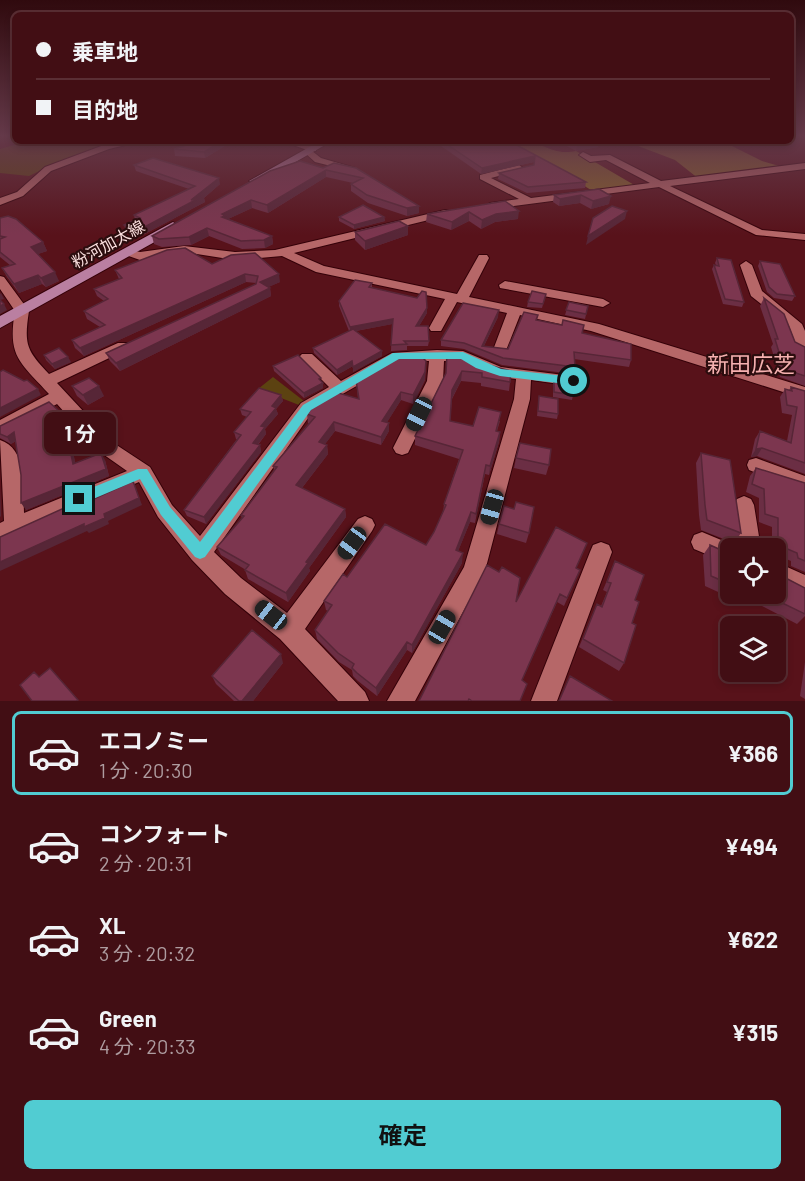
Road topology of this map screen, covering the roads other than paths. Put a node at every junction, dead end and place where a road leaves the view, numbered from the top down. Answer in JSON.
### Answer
{"nodes":[{"id":1,"x":47,"y":170,"type":"edge"},
{"id":2,"x":276,"y":170,"type":"edge"},
{"id":3,"x":355,"y":170,"type":"edge"},
{"id":4,"x":514,"y":170,"type":"edge"},
{"id":5,"x":631,"y":170,"type":"edge"},
{"id":6,"x":778,"y":170,"type":"edge"},
{"id":7,"x":360,"y":171,"type":"edge"},
{"id":8,"x":661,"y":186,"type":"junction"},
{"id":9,"x":243,"y":188,"type":"edge"},
{"id":10,"x":528,"y":200,"type":"junction"},
{"id":11,"x":0,"y":202,"type":"edge"},
{"id":12,"x":422,"y":207,"type":"dead end"},
{"id":13,"x":477,"y":208,"type":"edge"},
{"id":14,"x":456,"y":212,"type":"edge"},
{"id":15,"x":434,"y":215,"type":"junction"},
{"id":16,"x":184,"y":220,"type":"edge"},
{"id":17,"x":805,"y":237,"type":"edge"},
{"id":18,"x":283,"y":252,"type":"junction"},
{"id":19,"x":126,"y":253,"type":"junction"},
{"id":20,"x":483,"y":258,"type":"dead end"},
{"id":21,"x":746,"y":265,"type":"dead end"},
{"id":22,"x":0,"y":280,"type":"edge"},
{"id":23,"x":506,"y":285,"type":"dead end"},
{"id":24,"x":561,"y":295,"type":"junction"},
{"id":25,"x":457,"y":298,"type":"junction"},
{"id":26,"x":603,"y":303,"type":"dead end"},
{"id":27,"x":515,"y":310,"type":"junction"},
{"id":28,"x":22,"y":311,"type":"junction"},
{"id":29,"x":554,"y":318,"type":"junction"},
{"id":30,"x":0,"y":323,"type":"edge"},
{"id":31,"x":436,"y":328,"type":"dead end"},
{"id":32,"x":133,"y":342,"type":"edge"},
{"id":33,"x":500,"y":350,"type":"edge"},
{"id":34,"x":805,"y":350,"type":"edge"},
{"id":35,"x":437,"y":355,"type":"junction"},
{"id":36,"x":307,"y":357,"type":"dead end"},
{"id":37,"x":524,"y":375,"type":"junction"},
{"id":38,"x":47,"y":381,"type":"junction"},
{"id":39,"x":574,"y":381,"type":"edge"},
{"id":40,"x":339,"y":388,"type":"junction"},
{"id":41,"x":805,"y":393,"type":"edge"},
{"id":42,"x":59,"y":396,"type":"junction"},
{"id":43,"x":0,"y":428,"type":"edge"},
{"id":44,"x":0,"y":447,"type":"edge"},
{"id":45,"x":402,"y":448,"type":"dead end"},
{"id":46,"x":756,"y":465,"type":"dead end"},
{"id":47,"x":142,"y":472,"type":"junction"},
{"id":48,"x":805,"y":484,"type":"edge"},
{"id":49,"x":744,"y":505,"type":"dead end"},
{"id":50,"x":365,"y":525,"type":"dead end"},
{"id":51,"x":8,"y":530,"type":"edge"},
{"id":52,"x":748,"y":538,"type":"edge"},
{"id":53,"x":702,"y":542,"type":"dead end"},
{"id":54,"x":720,"y":550,"type":"edge"},
{"id":55,"x":602,"y":552,"type":"dead end"},
{"id":56,"x":200,"y":553,"type":"junction"},
{"id":57,"x":786,"y":577,"type":"edge"},
{"id":58,"x":805,"y":586,"type":"edge"},
{"id":59,"x":289,"y":630,"type":"junction"},
{"id":60,"x":347,"y":698,"type":"edge"},
{"id":61,"x":400,"y":701,"type":"edge"},
{"id":62,"x":544,"y":701,"type":"edge"}],
"edges":[{"from":1,"to":11,"type":"street"},
{"from":2,"to":9,"type":"main road"},
{"from":3,"to":7,"type":"street"},
{"from":4,"to":10,"type":"street"},
{"from":5,"to":8,"type":"street"},
{"from":6,"to":8,"type":"street"},
{"from":8,"to":10,"type":"street"},
{"from":8,"to":17,"type":"street"},
{"from":10,"to":13,"type":"street"},
{"from":12,"to":15,"type":"street"},
{"from":14,"to":15,"type":"street"},
{"from":15,"to":18,"type":"street"},
{"from":16,"to":19,"type":"main road","name":"粉河加太線"},
{"from":18,"to":19,"type":"street"},
{"from":18,"to":25,"type":"street"},
{"from":19,"to":28,"type":"main road","name":"粉河加太線"},
{"from":20,"to":25,"type":"street"},
{"from":21,"to":34,"type":"street"},
{"from":22,"to":28,"type":"street"},
{"from":23,"to":24,"type":"street"},
{"from":24,"to":26,"type":"street"},
{"from":24,"to":29,"type":"street"},
{"from":25,"to":27,"type":"street"},
{"from":25,"to":31,"type":"street"},
{"from":27,"to":29,"type":"street"},
{"from":27,"to":33,"type":"street"},
{"from":28,"to":30,"type":"main road","name":"粉河加太線"},
{"from":28,"to":38,"type":"street"},
{"from":29,"to":41,"type":"street"},
{"from":32,"to":38,"type":"street"},
{"from":35,"to":37,"type":"street"},
{"from":35,"to":40,"type":"street"},
{"from":35,"to":45,"type":"street"},
{"from":36,"to":40,"type":"street"},
{"from":37,"to":39,"type":"street"},
{"from":37,"to":61,"type":"street"},
{"from":38,"to":42,"type":"street"},
{"from":40,"to":56,"type":"street"},
{"from":42,"to":43,"type":"street"},
{"from":42,"to":47,"type":"street"},
{"from":44,"to":51,"type":"street"},
{"from":46,"to":48,"type":"street"},
{"from":47,"to":51,"type":"street"},
{"from":47,"to":56,"type":"street"},
{"from":49,"to":52,"type":"street"},
{"from":50,"to":59,"type":"street"},
{"from":53,"to":54,"type":"street"},
{"from":55,"to":62,"type":"street"},
{"from":56,"to":59,"type":"street"},
{"from":57,"to":58,"type":"street"},
{"from":59,"to":60,"type":"street"}]}
